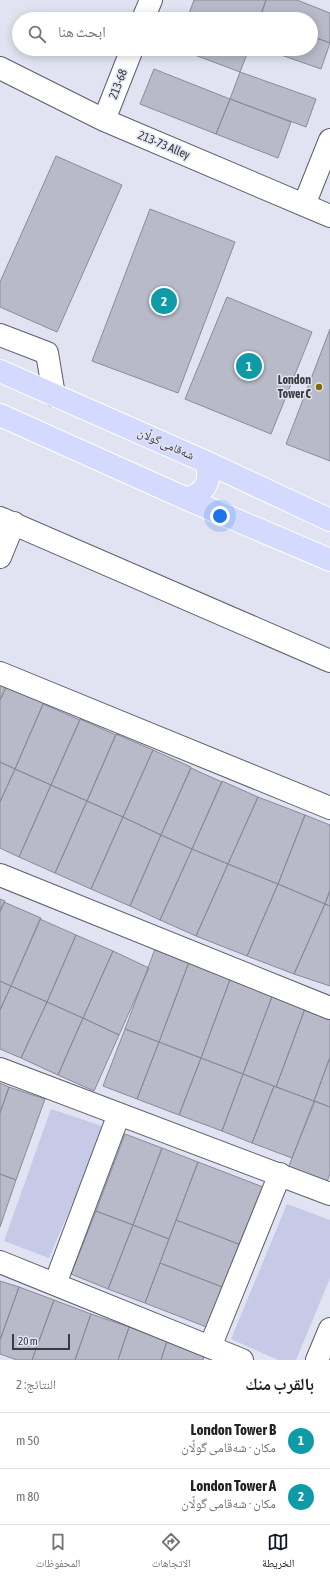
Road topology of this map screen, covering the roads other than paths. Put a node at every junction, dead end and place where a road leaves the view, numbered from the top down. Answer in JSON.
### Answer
{"nodes":[{"id":1,"x":151,"y":0,"type":"edge"},
{"id":2,"x":147,"y":12,"type":"edge"},
{"id":3,"x":129,"y":56,"type":"edge"},
{"id":4,"x":0,"y":68,"type":"edge"},
{"id":5,"x":104,"y":120,"type":"junction"},
{"id":6,"x":330,"y":140,"type":"edge"},
{"id":7,"x":304,"y":205,"type":"junction"},
{"id":8,"x":330,"y":216,"type":"edge"},
{"id":9,"x":0,"y":335,"type":"edge"},
{"id":10,"x":0,"y":371,"type":"edge"},
{"id":11,"x":54,"y":395,"type":"junction"},
{"id":12,"x":0,"y":415,"type":"edge"},
{"id":13,"x":206,"y":462,"type":"junction"},
{"id":14,"x":187,"y":499,"type":"junction"},
{"id":15,"x":330,"y":520,"type":"edge"},
{"id":16,"x":7,"y":521,"type":"edge"},
{"id":17,"x":0,"y":557,"type":"edge"},
{"id":18,"x":330,"y":560,"type":"edge"},
{"id":19,"x":330,"y":661,"type":"edge"},
{"id":20,"x":0,"y":673,"type":"edge"},
{"id":21,"x":330,"y":808,"type":"edge"},
{"id":22,"x":0,"y":875,"type":"edge"},
{"id":23,"x":330,"y":1008,"type":"edge"},
{"id":24,"x":0,"y":1069,"type":"edge"},
{"id":25,"x":119,"y":1114,"type":"junction"},
{"id":26,"x":280,"y":1174,"type":"junction"},
{"id":27,"x":330,"y":1194,"type":"edge"},
{"id":28,"x":0,"y":1262,"type":"edge"},
{"id":29,"x":55,"y":1284,"type":"junction"},
{"id":30,"x":330,"y":1329,"type":"edge"},
{"id":31,"x":210,"y":1347,"type":"junction"},
{"id":32,"x":242,"y":1360,"type":"edge"},
{"id":33,"x":317,"y":1360,"type":"edge"}],
"edges":[{"from":1,"to":2,"type":"street"},
{"from":3,"to":5,"type":"street","name":"213-68"},
{"from":4,"to":5,"type":"street","name":"213-73 Alley"},
{"from":5,"to":7,"type":"street","name":"213-73 Alley"},
{"from":6,"to":7,"type":"street"},
{"from":7,"to":8,"type":"street","name":"213-73 Alley"},
{"from":9,"to":11,"type":"street"},
{"from":10,"to":11,"type":"main road","name":"شەقامی گوڵان"},
{"from":11,"to":13,"type":"main road","name":"شەقامی گوڵان"},
{"from":12,"to":14,"type":"main road"},
{"from":13,"to":14,"type":"main road"},
{"from":13,"to":15,"type":"main road","name":"شەقامی گوڵان"},
{"from":14,"to":18,"type":"main road"},
{"from":16,"to":17,"type":"street"},
{"from":16,"to":19,"type":"street"},
{"from":20,"to":21,"type":"street"},
{"from":22,"to":23,"type":"street"},
{"from":24,"to":25,"type":"street"},
{"from":25,"to":26,"type":"street"},
{"from":25,"to":29,"type":"street"},
{"from":26,"to":27,"type":"street"},
{"from":26,"to":31,"type":"street"},
{"from":28,"to":29,"type":"street"},
{"from":29,"to":31,"type":"street"},
{"from":30,"to":33,"type":"street"},
{"from":31,"to":32,"type":"street"}]}
